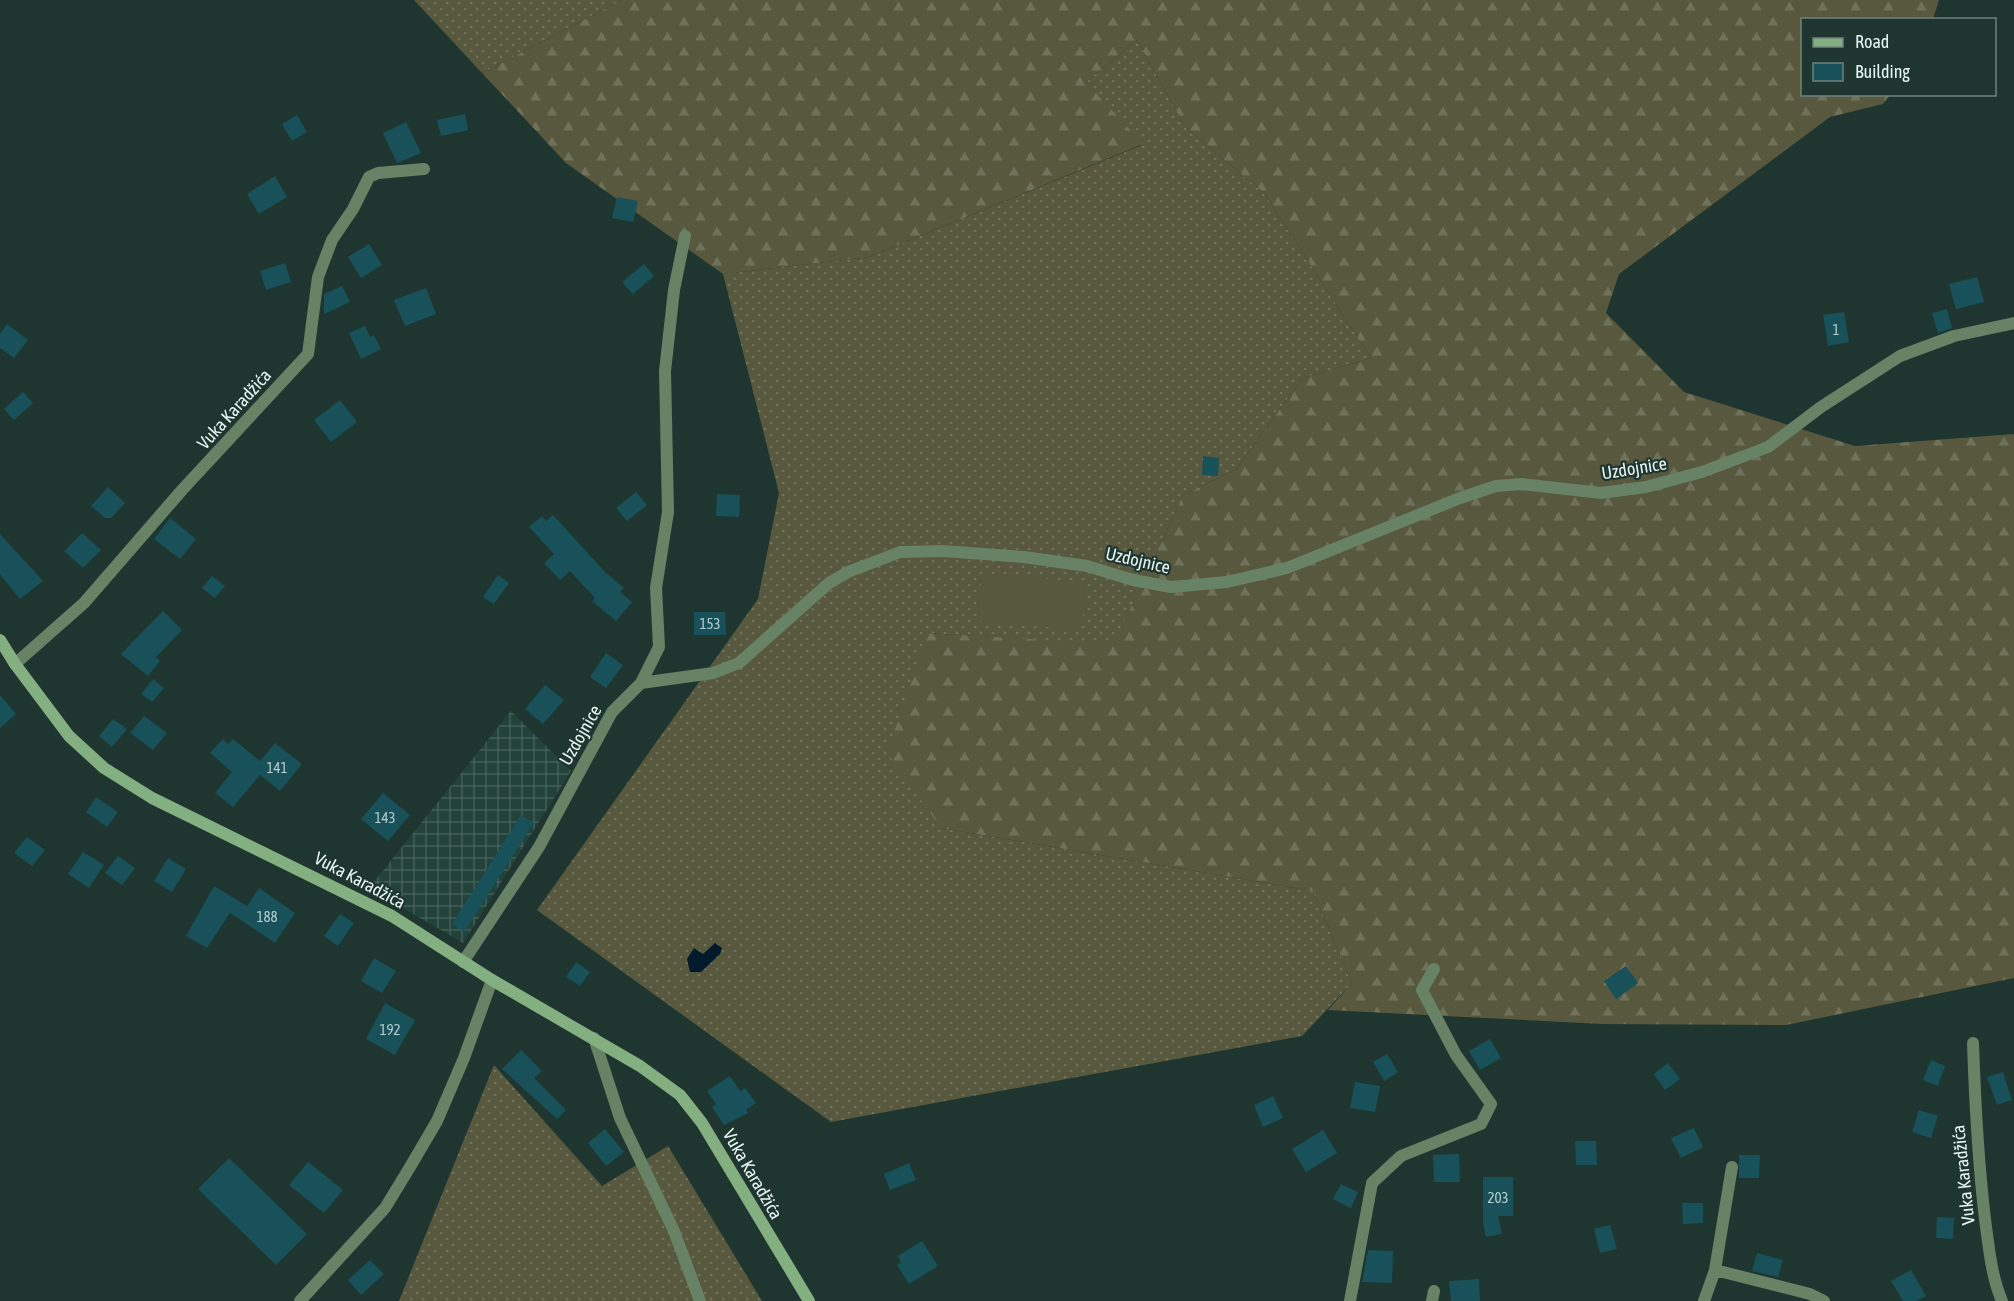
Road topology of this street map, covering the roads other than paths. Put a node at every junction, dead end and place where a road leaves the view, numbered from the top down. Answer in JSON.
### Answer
{"nodes":[{"id":1,"x":424,"y":169,"type":"dead end"},
{"id":2,"x":685,"y":236,"type":"dead end"},
{"id":3,"x":2014,"y":323,"type":"edge"},
{"id":4,"x":0,"y":640,"type":"edge"},
{"id":5,"x":15,"y":664,"type":"junction"},
{"id":6,"x":641,"y":683,"type":"junction"},
{"id":7,"x":464,"y":962,"type":"junction"},
{"id":8,"x":1434,"y":969,"type":"dead end"},
{"id":9,"x":492,"y":980,"type":"junction"},
{"id":10,"x":594,"y":1038,"type":"junction"},
{"id":11,"x":1973,"y":1043,"type":"dead end"},
{"id":12,"x":1732,"y":1167,"type":"dead end"},
{"id":13,"x":1715,"y":1270,"type":"junction"},
{"id":14,"x":300,"y":1301,"type":"edge"},
{"id":15,"x":700,"y":1301,"type":"edge"},
{"id":16,"x":809,"y":1301,"type":"edge"},
{"id":17,"x":1350,"y":1301,"type":"edge"},
{"id":18,"x":1704,"y":1301,"type":"edge"},
{"id":19,"x":1824,"y":1301,"type":"edge"},
{"id":20,"x":2002,"y":1301,"type":"edge"}],
"edges":[{"from":1,"to":5,"type":"street","name":"Vuka Karadžića"},
{"from":2,"to":6,"type":"street"},
{"from":3,"to":6,"type":"street","name":"Uzdojnice"},
{"from":4,"to":5,"type":"street","name":"Vuka Karadžića"},
{"from":5,"to":7,"type":"street","name":"Vuka Karadžića"},
{"from":6,"to":7,"type":"street","name":"Uzdojnice"},
{"from":7,"to":9,"type":"street","name":"Vuka Karadžića"},
{"from":8,"to":17,"type":"street"},
{"from":9,"to":10,"type":"street","name":"Vuka Karadžića"},
{"from":9,"to":14,"type":"street"},
{"from":10,"to":15,"type":"street"},
{"from":10,"to":16,"type":"street","name":"Vuka Karadžića"},
{"from":11,"to":20,"type":"street","name":"Vuka Karadžića"},
{"from":12,"to":13,"type":"street"},
{"from":13,"to":18,"type":"street"},
{"from":13,"to":19,"type":"street"}]}
